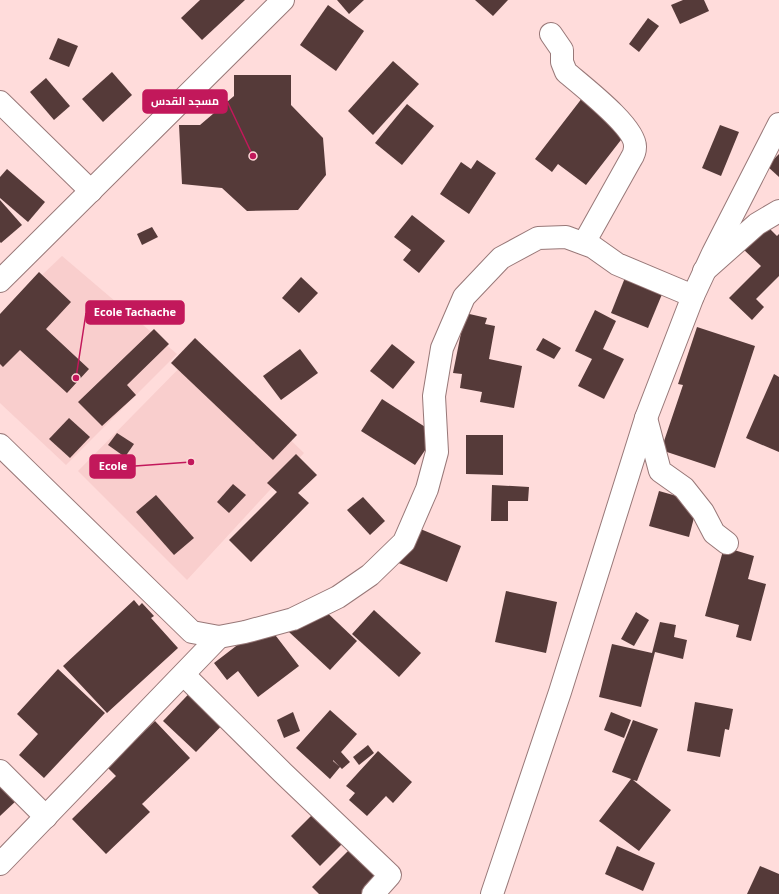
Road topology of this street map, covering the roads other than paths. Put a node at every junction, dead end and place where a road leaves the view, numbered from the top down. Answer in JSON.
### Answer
{"nodes":[{"id":1,"x":283,"y":0,"type":"edge"},
{"id":2,"x":551,"y":34,"type":"dead end"},
{"id":3,"x":0,"y":102,"type":"edge"},
{"id":4,"x":779,"y":124,"type":"edge"},
{"id":5,"x":91,"y":191,"type":"junction"},
{"id":6,"x":779,"y":211,"type":"edge"},
{"id":7,"x":584,"y":244,"type":"junction"},
{"id":8,"x":704,"y":271,"type":"junction"},
{"id":9,"x":0,"y":281,"type":"edge"},
{"id":10,"x":693,"y":296,"type":"junction"},
{"id":11,"x":646,"y":418,"type":"junction"},
{"id":12,"x":0,"y":445,"type":"edge"},
{"id":13,"x":727,"y":543,"type":"dead end"},
{"id":14,"x":219,"y":637,"type":"junction"},
{"id":15,"x":184,"y":675,"type":"junction"},
{"id":16,"x":0,"y":771,"type":"edge"},
{"id":17,"x":46,"y":816,"type":"junction"},
{"id":18,"x":0,"y":864,"type":"edge"},
{"id":19,"x":384,"y":890,"type":"edge"},
{"id":20,"x":492,"y":894,"type":"edge"}],
"edges":[{"from":1,"to":5,"type":"street"},
{"from":2,"to":7,"type":"street"},
{"from":3,"to":5,"type":"street"},
{"from":4,"to":8,"type":"street"},
{"from":5,"to":9,"type":"street"},
{"from":6,"to":8,"type":"street"},
{"from":7,"to":10,"type":"street"},
{"from":7,"to":14,"type":"street"},
{"from":8,"to":10,"type":"street"},
{"from":10,"to":11,"type":"street"},
{"from":11,"to":13,"type":"street"},
{"from":11,"to":20,"type":"street"},
{"from":12,"to":14,"type":"street"},
{"from":14,"to":15,"type":"street"},
{"from":15,"to":17,"type":"street"},
{"from":15,"to":19,"type":"street"},
{"from":16,"to":17,"type":"street"},
{"from":17,"to":18,"type":"street"}]}
